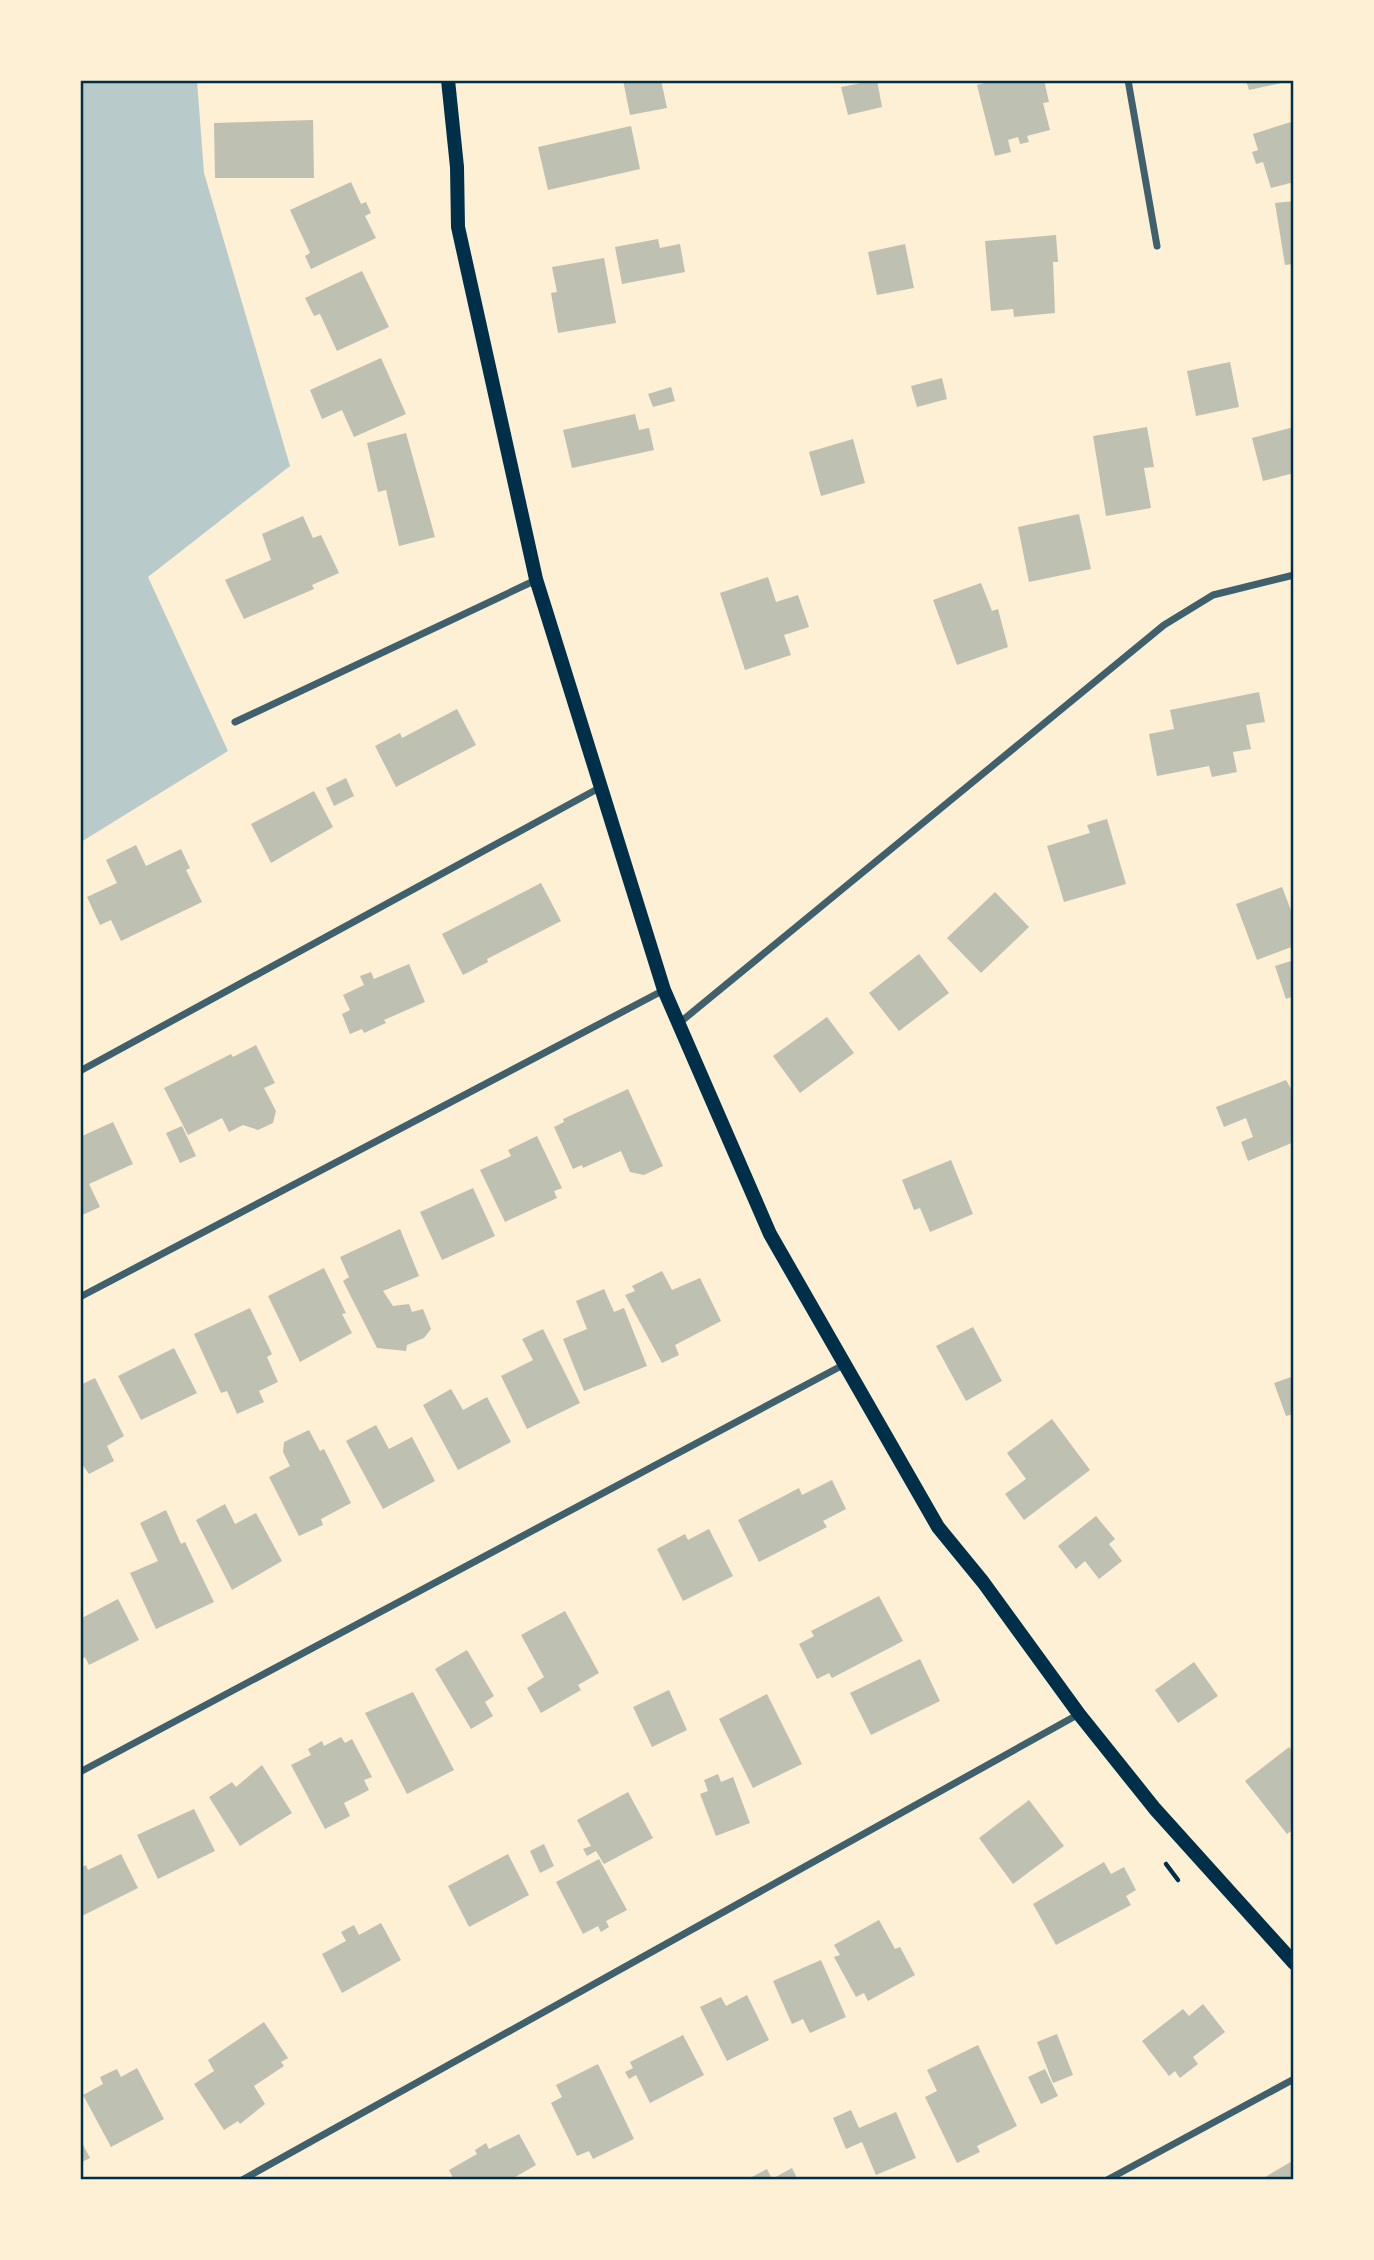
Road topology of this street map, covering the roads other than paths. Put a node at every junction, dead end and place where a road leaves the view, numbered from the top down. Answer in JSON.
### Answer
{"nodes":[{"id":1,"x":448,"y":80,"type":"edge"},
{"id":2,"x":1128,"y":80,"type":"edge"},
{"id":3,"x":1157,"y":246,"type":"dead end"},
{"id":4,"x":1293,"y":575,"type":"edge"},
{"id":5,"x":536,"y":579,"type":"junction"},
{"id":6,"x":235,"y":722,"type":"dead end"},
{"id":7,"x":601,"y":787,"type":"junction"},
{"id":8,"x":664,"y":990,"type":"junction"},
{"id":9,"x":678,"y":1025,"type":"junction"},
{"id":10,"x":80,"y":1071,"type":"edge"},
{"id":11,"x":80,"y":1297,"type":"edge"},
{"id":12,"x":845,"y":1364,"type":"junction"},
{"id":13,"x":1079,"y":1714,"type":"junction"},
{"id":14,"x":80,"y":1772,"type":"edge"},
{"id":15,"x":1293,"y":1963,"type":"edge"},
{"id":16,"x":1293,"y":2079,"type":"edge"},
{"id":17,"x":242,"y":2179,"type":"edge"},
{"id":18,"x":1107,"y":2179,"type":"edge"}],
"edges":[{"from":1,"to":5,"type":"main road"},
{"from":2,"to":3,"type":"street"},
{"from":4,"to":9,"type":"street"},
{"from":5,"to":6,"type":"street"},
{"from":5,"to":7,"type":"main road"},
{"from":7,"to":8,"type":"main road"},
{"from":7,"to":10,"type":"street"},
{"from":8,"to":9,"type":"main road"},
{"from":8,"to":11,"type":"street"},
{"from":9,"to":12,"type":"main road"},
{"from":12,"to":13,"type":"main road"},
{"from":12,"to":14,"type":"street"},
{"from":13,"to":15,"type":"main road"},
{"from":13,"to":17,"type":"street"},
{"from":16,"to":18,"type":"street"}]}
